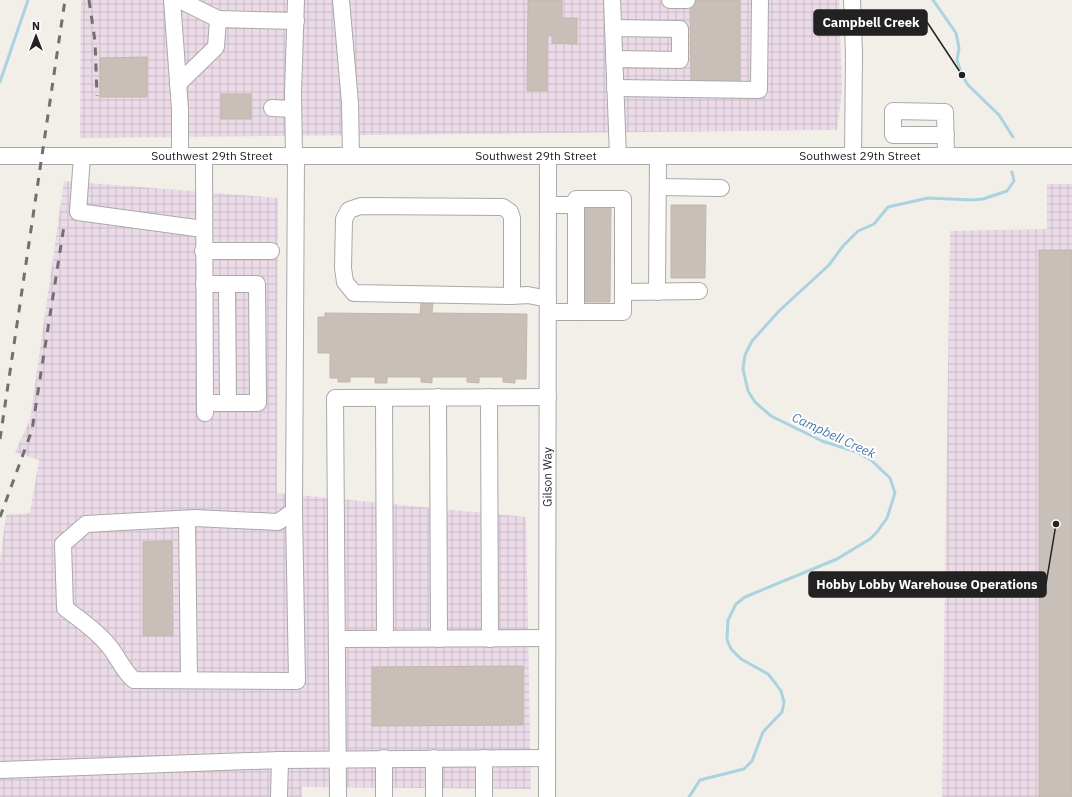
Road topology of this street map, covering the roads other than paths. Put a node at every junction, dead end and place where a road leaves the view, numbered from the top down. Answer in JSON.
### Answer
{"nodes":[{"id":1,"x":172,"y":0,"type":"edge"},
{"id":2,"x":180,"y":0,"type":"edge"},
{"id":3,"x":296,"y":0,"type":"edge"},
{"id":4,"x":341,"y":0,"type":"edge"},
{"id":5,"x":612,"y":0,"type":"edge"},
{"id":6,"x":670,"y":0,"type":"edge"},
{"id":7,"x":687,"y":0,"type":"edge"},
{"id":8,"x":760,"y":0,"type":"edge"},
{"id":9,"x":852,"y":0,"type":"edge"},
{"id":10,"x":218,"y":20,"type":"junction"},
{"id":11,"x":296,"y":21,"type":"junction"},
{"id":12,"x":613,"y":28,"type":"junction"},
{"id":13,"x":614,"y":58,"type":"junction"},
{"id":14,"x":178,"y":84,"type":"junction"},
{"id":15,"x":615,"y":88,"type":"junction"},
{"id":16,"x":272,"y":108,"type":"dead end"},
{"id":17,"x":293,"y":109,"type":"junction"},
{"id":18,"x":946,"y":135,"type":"dead end"},
{"id":19,"x":0,"y":156,"type":"edge"},
{"id":20,"x":82,"y":156,"type":"junction"},
{"id":21,"x":180,"y":156,"type":"junction"},
{"id":22,"x":204,"y":156,"type":"junction"},
{"id":23,"x":295,"y":156,"type":"junction"},
{"id":24,"x":351,"y":156,"type":"junction"},
{"id":25,"x":548,"y":156,"type":"junction"},
{"id":26,"x":618,"y":156,"type":"junction"},
{"id":27,"x":658,"y":156,"type":"junction"},
{"id":28,"x":853,"y":156,"type":"junction"},
{"id":29,"x":946,"y":156,"type":"junction"},
{"id":30,"x":1072,"y":156,"type":"edge"},
{"id":31,"x":658,"y":186,"type":"junction"},
{"id":32,"x":721,"y":188,"type":"dead end"},
{"id":33,"x":548,"y":205,"type":"junction"},
{"id":34,"x":576,"y":205,"type":"junction"},
{"id":35,"x":203,"y":229,"type":"junction"},
{"id":36,"x":203,"y":251,"type":"junction"},
{"id":37,"x":271,"y":251,"type":"dead end"},
{"id":38,"x":204,"y":284,"type":"junction"},
{"id":39,"x":227,"y":284,"type":"junction"},
{"id":40,"x":699,"y":291,"type":"dead end"},
{"id":41,"x":623,"y":292,"type":"junction"},
{"id":42,"x":657,"y":292,"type":"junction"},
{"id":43,"x":512,"y":296,"type":"junction"},
{"id":44,"x":548,"y":306,"type":"junction"},
{"id":45,"x":576,"y":312,"type":"junction"},
{"id":46,"x":489,"y":397,"type":"junction"},
{"id":47,"x":548,"y":397,"type":"junction"},
{"id":48,"x":384,"y":398,"type":"junction"},
{"id":49,"x":438,"y":398,"type":"junction"},
{"id":50,"x":228,"y":403,"type":"junction"},
{"id":51,"x":294,"y":511,"type":"junction"},
{"id":52,"x":186,"y":519,"type":"junction"},
{"id":53,"x":490,"y":638,"type":"junction"},
{"id":54,"x":547,"y":638,"type":"junction"},
{"id":55,"x":337,"y":639,"type":"junction"},
{"id":56,"x":385,"y":639,"type":"junction"},
{"id":57,"x":439,"y":639,"type":"junction"},
{"id":58,"x":189,"y":680,"type":"junction"},
{"id":59,"x":384,"y":758,"type":"junction"},
{"id":60,"x":434,"y":758,"type":"junction"},
{"id":61,"x":484,"y":758,"type":"junction"},
{"id":62,"x":547,"y":758,"type":"junction"},
{"id":63,"x":337,"y":759,"type":"junction"},
{"id":64,"x":280,"y":760,"type":"junction"},
{"id":65,"x":0,"y":770,"type":"edge"},
{"id":66,"x":279,"y":797,"type":"edge"},
{"id":67,"x":338,"y":797,"type":"edge"},
{"id":68,"x":384,"y":797,"type":"edge"},
{"id":69,"x":434,"y":797,"type":"edge"},
{"id":70,"x":484,"y":797,"type":"edge"},
{"id":71,"x":547,"y":797,"type":"edge"}],
"edges":[{"from":1,"to":14,"type":"street"},
{"from":2,"to":10,"type":"street"},
{"from":3,"to":11,"type":"street"},
{"from":4,"to":24,"type":"street"},
{"from":5,"to":12,"type":"street"},
{"from":6,"to":7,"type":"street"},
{"from":8,"to":15,"type":"street"},
{"from":9,"to":28,"type":"street"},
{"from":10,"to":11,"type":"street"},
{"from":10,"to":14,"type":"street"},
{"from":11,"to":17,"type":"street"},
{"from":12,"to":13,"type":"street"},
{"from":12,"to":13,"type":"street"},
{"from":13,"to":15,"type":"street"},
{"from":14,"to":21,"type":"street"},
{"from":15,"to":26,"type":"street"},
{"from":16,"to":17,"type":"street"},
{"from":17,"to":23,"type":"street"},
{"from":18,"to":29,"type":"street"},
{"from":19,"to":20,"type":"street","name":"Southwest 29th Street"},
{"from":20,"to":21,"type":"street","name":"Southwest 29th Street"},
{"from":20,"to":35,"type":"street"},
{"from":21,"to":22,"type":"street","name":"Southwest 29th Street"},
{"from":22,"to":23,"type":"street","name":"Southwest 29th Street"},
{"from":22,"to":35,"type":"street"},
{"from":23,"to":24,"type":"street","name":"Southwest 29th Street"},
{"from":23,"to":51,"type":"street"},
{"from":24,"to":25,"type":"street","name":"Southwest 29th Street"},
{"from":25,"to":26,"type":"street","name":"Southwest 29th Street"},
{"from":25,"to":33,"type":"street","name":"Gilson Way"},
{"from":26,"to":27,"type":"street","name":"Southwest 29th Street"},
{"from":27,"to":28,"type":"street","name":"Southwest 29th Street"},
{"from":27,"to":31,"type":"street"},
{"from":28,"to":29,"type":"street","name":"Southwest 29th Street"},
{"from":29,"to":30,"type":"street","name":"Southwest 29th Street"},
{"from":31,"to":32,"type":"street"},
{"from":31,"to":42,"type":"street"},
{"from":33,"to":34,"type":"street"},
{"from":33,"to":44,"type":"street","name":"Gilson Way"},
{"from":34,"to":41,"type":"street"},
{"from":34,"to":45,"type":"street"},
{"from":35,"to":36,"type":"street"},
{"from":36,"to":37,"type":"street"},
{"from":36,"to":38,"type":"street"},
{"from":38,"to":39,"type":"street"},
{"from":38,"to":50,"type":"street"},
{"from":39,"to":50,"type":"street"},
{"from":39,"to":50,"type":"street"},
{"from":40,"to":42,"type":"street"},
{"from":41,"to":42,"type":"street"},
{"from":41,"to":45,"type":"street"},
{"from":43,"to":43,"type":"street"},
{"from":43,"to":44,"type":"street"},
{"from":44,"to":45,"type":"street"},
{"from":44,"to":47,"type":"street","name":"Gilson Way"},
{"from":46,"to":47,"type":"street"},
{"from":46,"to":49,"type":"street"},
{"from":46,"to":53,"type":"street"},
{"from":47,"to":54,"type":"street","name":"Gilson Way"},
{"from":48,"to":49,"type":"street"},
{"from":48,"to":55,"type":"street"},
{"from":48,"to":56,"type":"street"},
{"from":49,"to":57,"type":"street"},
{"from":51,"to":52,"type":"street"},
{"from":51,"to":58,"type":"street"},
{"from":52,"to":58,"type":"street"},
{"from":52,"to":58,"type":"street"},
{"from":53,"to":54,"type":"street"},
{"from":53,"to":57,"type":"street"},
{"from":54,"to":62,"type":"street","name":"Gilson Way"},
{"from":55,"to":56,"type":"street"},
{"from":55,"to":63,"type":"street"},
{"from":56,"to":57,"type":"street"},
{"from":59,"to":60,"type":"street"},
{"from":59,"to":63,"type":"street"},
{"from":59,"to":68,"type":"street"},
{"from":60,"to":61,"type":"street"},
{"from":60,"to":69,"type":"street"},
{"from":61,"to":62,"type":"street"},
{"from":61,"to":70,"type":"street"},
{"from":62,"to":71,"type":"street","name":"Gilson Way"},
{"from":63,"to":64,"type":"street"},
{"from":63,"to":67,"type":"street"},
{"from":64,"to":65,"type":"street"},
{"from":64,"to":66,"type":"street"}]}
